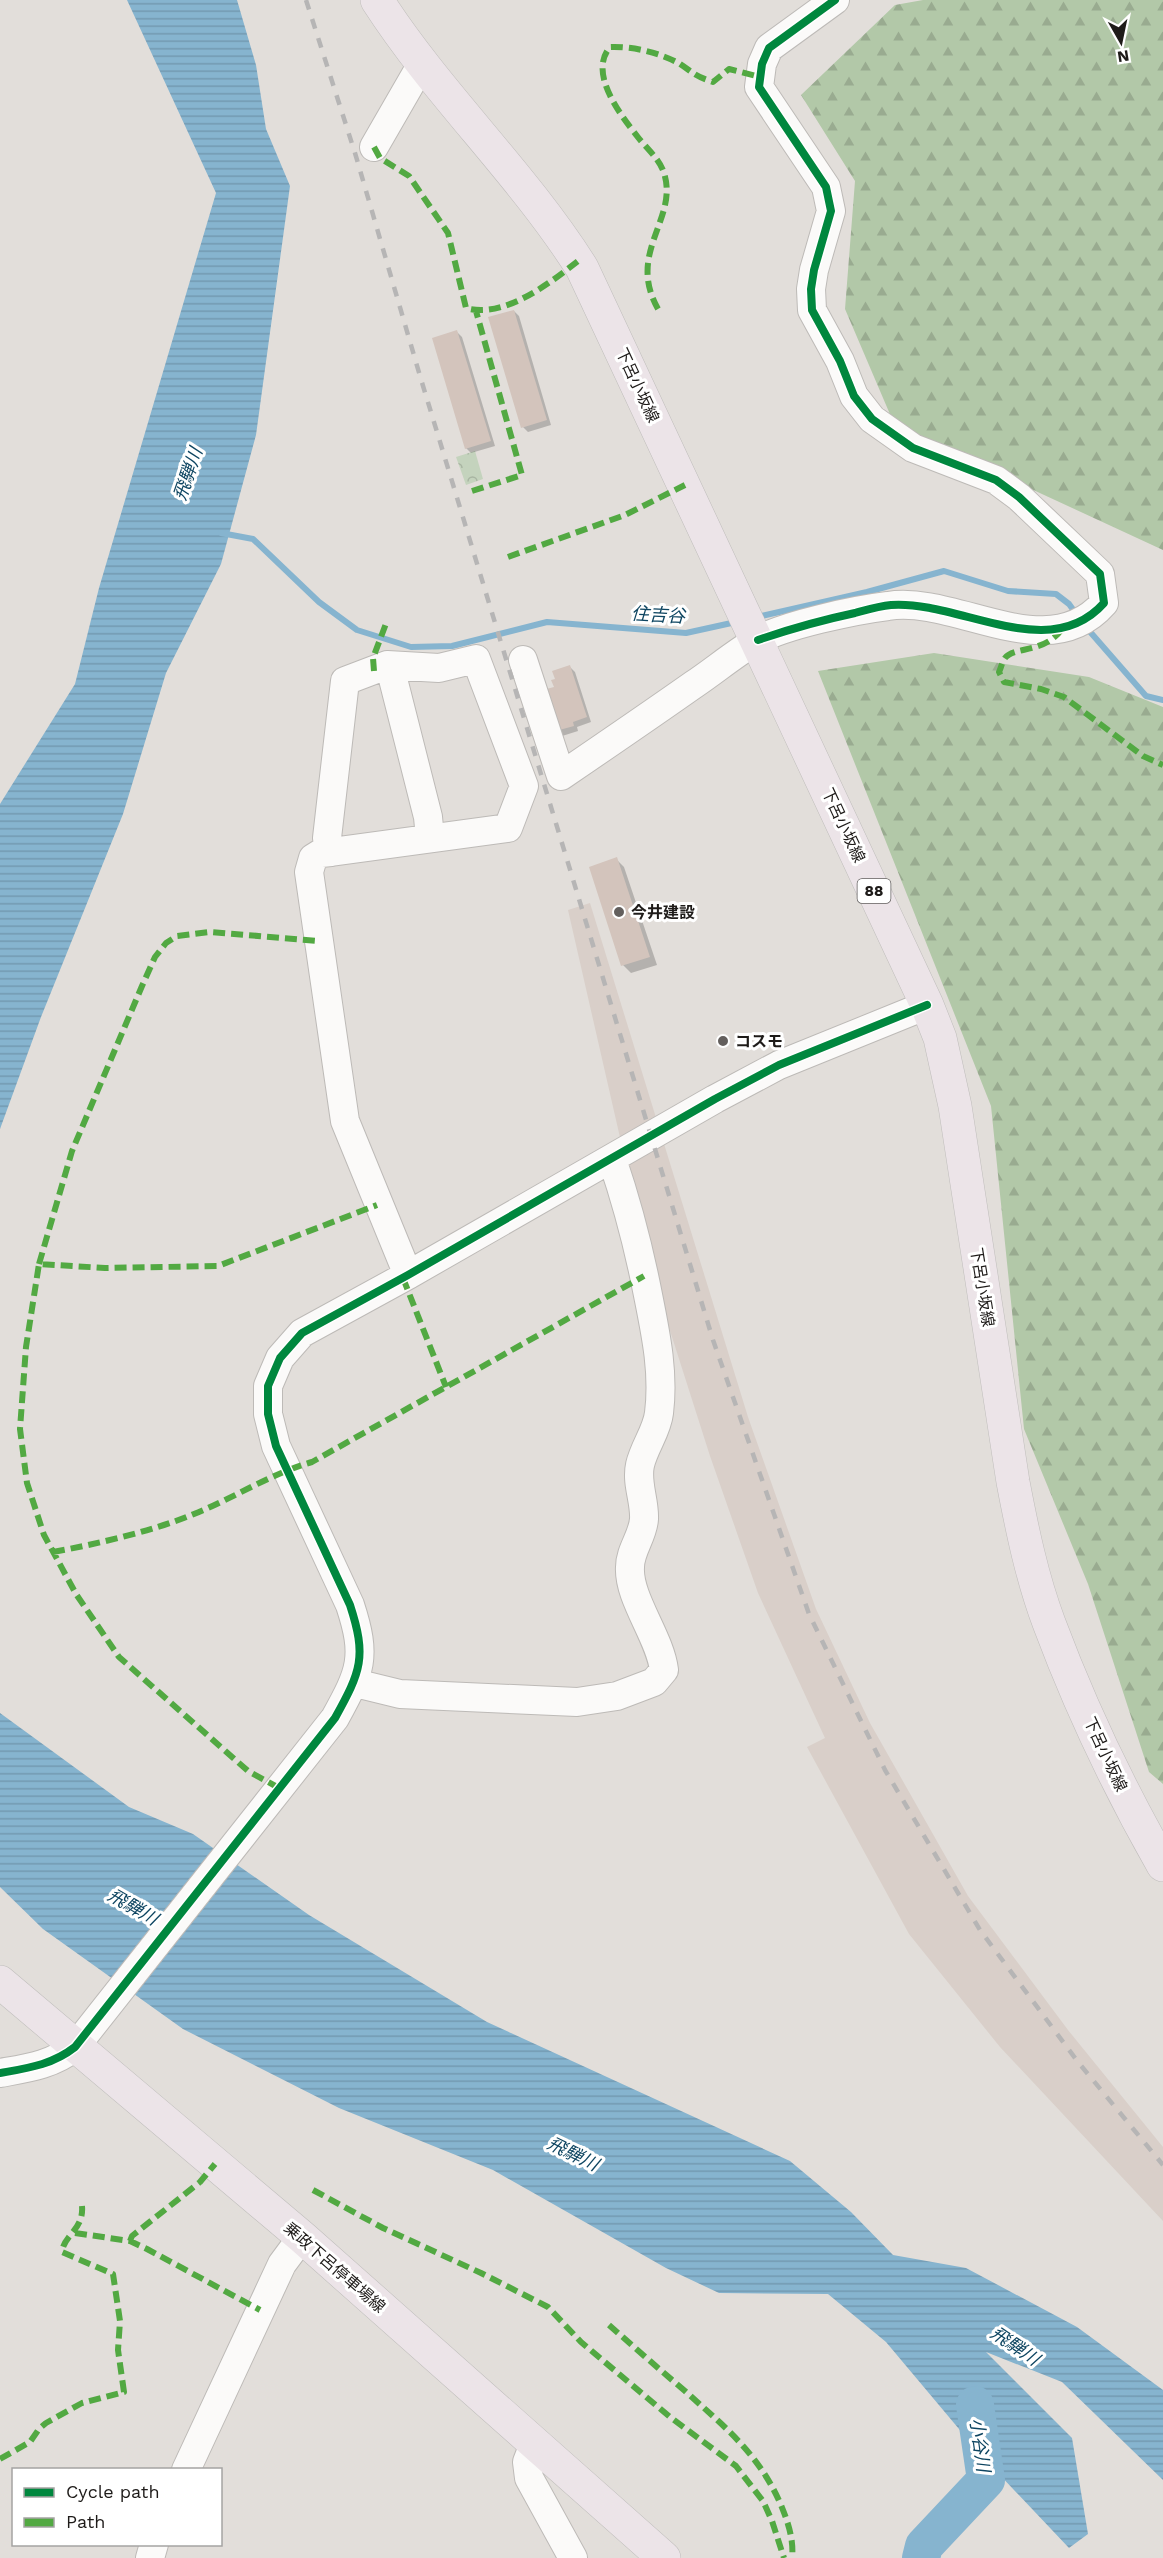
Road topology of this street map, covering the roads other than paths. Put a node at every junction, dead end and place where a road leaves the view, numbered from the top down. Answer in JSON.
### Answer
{"nodes":[{"id":1,"x":377,"y":0,"type":"edge"},
{"id":2,"x":835,"y":0,"type":"edge"},
{"id":3,"x":423,"y":62,"type":"junction"},
{"id":4,"x":374,"y":147,"type":"dead end"},
{"id":5,"x":758,"y":640,"type":"junction"},
{"id":6,"x":523,"y":660,"type":"dead end"},
{"id":7,"x":392,"y":666,"type":"junction"},
{"id":8,"x":430,"y":838,"type":"junction"},
{"id":9,"x":331,"y":852,"type":"junction"},
{"id":10,"x":927,"y":1005,"type":"junction"},
{"id":11,"x":612,"y":1159,"type":"junction"},
{"id":12,"x":408,"y":1275,"type":"junction"},
{"id":13,"x":355,"y":1683,"type":"junction"},
{"id":14,"x":1163,"y":1866,"type":"edge"},
{"id":15,"x":0,"y":1982,"type":"edge"},
{"id":16,"x":75,"y":2046,"type":"junction"},
{"id":17,"x":0,"y":2073,"type":"edge"},
{"id":18,"x":302,"y":2237,"type":"junction"},
{"id":19,"x":534,"y":2444,"type":"junction"},
{"id":20,"x":186,"y":2468,"type":"edge"},
{"id":21,"x":573,"y":2558,"type":"edge"},
{"id":22,"x":664,"y":2558,"type":"edge"}],
"edges":[{"from":1,"to":3,"type":"main road","name":"下呂小坂線","number":"88"},
{"from":2,"to":5,"type":"street"},
{"from":3,"to":4,"type":"street"},
{"from":3,"to":5,"type":"main road","name":"下呂小坂線","number":"88"},
{"from":5,"to":6,"type":"street"},
{"from":5,"to":10,"type":"main road","name":"下呂小坂線","number":"88"},
{"from":7,"to":8,"type":"street"},
{"from":7,"to":8,"type":"street"},
{"from":7,"to":9,"type":"street"},
{"from":8,"to":9,"type":"street"},
{"from":9,"to":12,"type":"street"},
{"from":10,"to":11,"type":"street"},
{"from":10,"to":14,"type":"main road","name":"下呂小坂線","number":"88"},
{"from":11,"to":12,"type":"street"},
{"from":11,"to":13,"type":"street"},
{"from":12,"to":13,"type":"street"},
{"from":13,"to":16,"type":"street"},
{"from":15,"to":16,"type":"main road","name":"乗政下呂停車場線"},
{"from":16,"to":17,"type":"street"},
{"from":16,"to":18,"type":"main road","name":"乗政下呂停車場線"},
{"from":18,"to":19,"type":"main road","name":"乗政下呂停車場線"},
{"from":18,"to":20,"type":"street"},
{"from":19,"to":21,"type":"street"},
{"from":19,"to":22,"type":"main road","name":"乗政下呂停車場線"}]}
